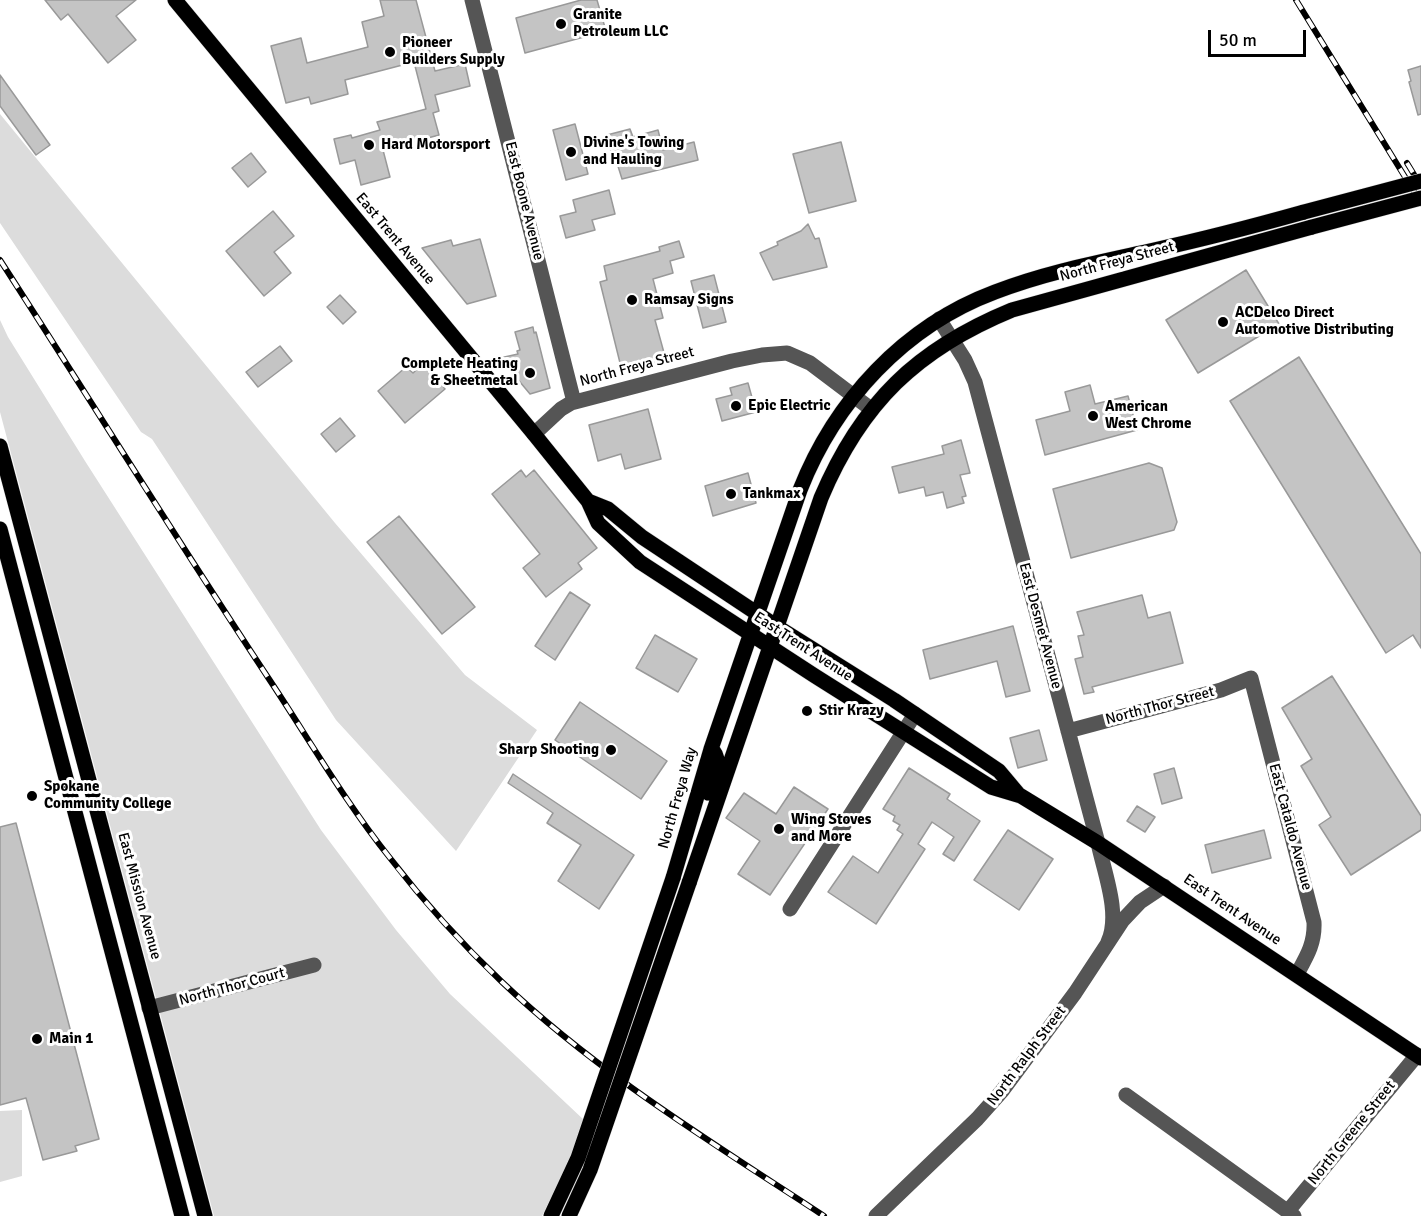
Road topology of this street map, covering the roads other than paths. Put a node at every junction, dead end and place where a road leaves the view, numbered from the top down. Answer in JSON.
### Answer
{"nodes":[{"id":1,"x":175,"y":0,"type":"edge"},
{"id":2,"x":472,"y":0,"type":"edge"},
{"id":3,"x":1421,"y":181,"type":"edge"},
{"id":4,"x":1421,"y":198,"type":"edge"},
{"id":5,"x":939,"y":319,"type":"junction"},
{"id":6,"x":952,"y":339,"type":"junction"},
{"id":7,"x":853,"y":396,"type":"junction"},
{"id":8,"x":574,"y":402,"type":"junction"},
{"id":9,"x":871,"y":409,"type":"junction"},
{"id":10,"x":534,"y":434,"type":"junction"},
{"id":11,"x":0,"y":446,"type":"edge"},
{"id":12,"x":588,"y":501,"type":"junction"},
{"id":13,"x":0,"y":529,"type":"edge"},
{"id":14,"x":757,"y":612,"type":"junction"},
{"id":15,"x":776,"y":626,"type":"junction"},
{"id":16,"x":750,"y":634,"type":"junction"},
{"id":17,"x":770,"y":647,"type":"junction"},
{"id":18,"x":1251,"y":678,"type":"joint"},
{"id":19,"x":915,"y":714,"type":"junction"},
{"id":20,"x":1068,"y":730,"type":"junction"},
{"id":21,"x":904,"y":733,"type":"junction"},
{"id":22,"x":711,"y":748,"type":"junction"},
{"id":23,"x":1020,"y":796,"type":"junction"},
{"id":24,"x":702,"y":843,"type":"junction"},
{"id":25,"x":1098,"y":843,"type":"junction"},
{"id":26,"x":1164,"y":886,"type":"junction"},
{"id":27,"x":790,"y":909,"type":"dead end"},
{"id":28,"x":1108,"y":942,"type":"junction"},
{"id":29,"x":314,"y":965,"type":"dead end"},
{"id":30,"x":1297,"y":974,"type":"junction"},
{"id":31,"x":150,"y":1008,"type":"junction"},
{"id":32,"x":1419,"y":1056,"type":"edge"},
{"id":33,"x":1126,"y":1095,"type":"dead end"},
{"id":34,"x":1291,"y":1214,"type":"edge"},
{"id":35,"x":181,"y":1216,"type":"edge"},
{"id":36,"x":205,"y":1216,"type":"edge"},
{"id":37,"x":551,"y":1216,"type":"edge"},
{"id":38,"x":569,"y":1216,"type":"edge"},
{"id":39,"x":876,"y":1216,"type":"edge"}],
"edges":[{"from":1,"to":10,"type":"main road","name":"East Trent Avenue"},
{"from":2,"to":8,"type":"street","name":"East Boone Avenue"},
{"from":3,"to":5,"type":"main road","name":"North Freya Street","bridge":true},
{"from":4,"to":6,"type":"main road","name":"North Freya Street","bridge":true},
{"from":5,"to":6,"type":"street","name":"East Desmet Avenue"},
{"from":5,"to":7,"type":"main road","name":"North Freya Street"},
{"from":6,"to":9,"type":"main road","name":"North Freya Street"},
{"from":6,"to":20,"type":"street","name":"East Desmet Avenue"},
{"from":7,"to":8,"type":"street","name":"North Freya Street"},
{"from":7,"to":9,"type":"street","name":"North Freya Street"},
{"from":7,"to":14,"type":"main road","name":"North Freya Way"},
{"from":8,"to":10,"type":"street","name":"North Freya Street"},
{"from":9,"to":15,"type":"main road"},
{"from":10,"to":12,"type":"main road","name":"East Trent Avenue"},
{"from":11,"to":31,"type":"main road","name":"East Mission Avenue"},
{"from":12,"to":14,"type":"main road","name":"East Trent Avenue"},
{"from":12,"to":16,"type":"main road","name":"East Trent Avenue"},
{"from":13,"to":35,"type":"main road"},
{"from":14,"to":15,"type":"main road","name":"East Trent Avenue"},
{"from":14,"to":16,"type":"main road","name":"North Freya Way"},
{"from":15,"to":17,"type":"main road"},
{"from":15,"to":19,"type":"main road","name":"East Trent Avenue"},
{"from":16,"to":17,"type":"main road","name":"East Trent Avenue"},
{"from":16,"to":22,"type":"main road","name":"North Freya Way"},
{"from":17,"to":21,"type":"main road","name":"East Trent Avenue"},
{"from":17,"to":24,"type":"main road"},
{"from":18,"to":20,"type":"street","name":"North Thor Street"},
{"from":18,"to":30,"type":"street","name":"East Cataldo Avenue"},
{"from":19,"to":21,"type":"street"},
{"from":19,"to":23,"type":"main road","name":"East Trent Avenue"},
{"from":20,"to":25,"type":"street","name":"East Desmet Avenue"},
{"from":21,"to":23,"type":"main road","name":"East Trent Avenue"},
{"from":21,"to":27,"type":"street"},
{"from":22,"to":24,"type":"main road"},
{"from":22,"to":37,"type":"main road","name":"North Freya Way","bridge":true},
{"from":23,"to":25,"type":"main road","name":"East Trent Avenue"},
{"from":24,"to":38,"type":"main road","bridge":true},
{"from":25,"to":26,"type":"main road","name":"East Trent Avenue"},
{"from":25,"to":28,"type":"street","name":"East Desmet Avenue"},
{"from":26,"to":28,"type":"street","name":"North Ralph Street"},
{"from":26,"to":30,"type":"main road","name":"East Trent Avenue"},
{"from":28,"to":39,"type":"street","name":"North Ralph Street"},
{"from":29,"to":31,"type":"street","name":"North Thor Court"},
{"from":30,"to":32,"type":"main road","name":"East Trent Avenue"},
{"from":31,"to":36,"type":"main road","name":"East Mission Avenue"},
{"from":32,"to":34,"type":"street","name":"North Greene Street"},
{"from":33,"to":34,"type":"street"}]}
